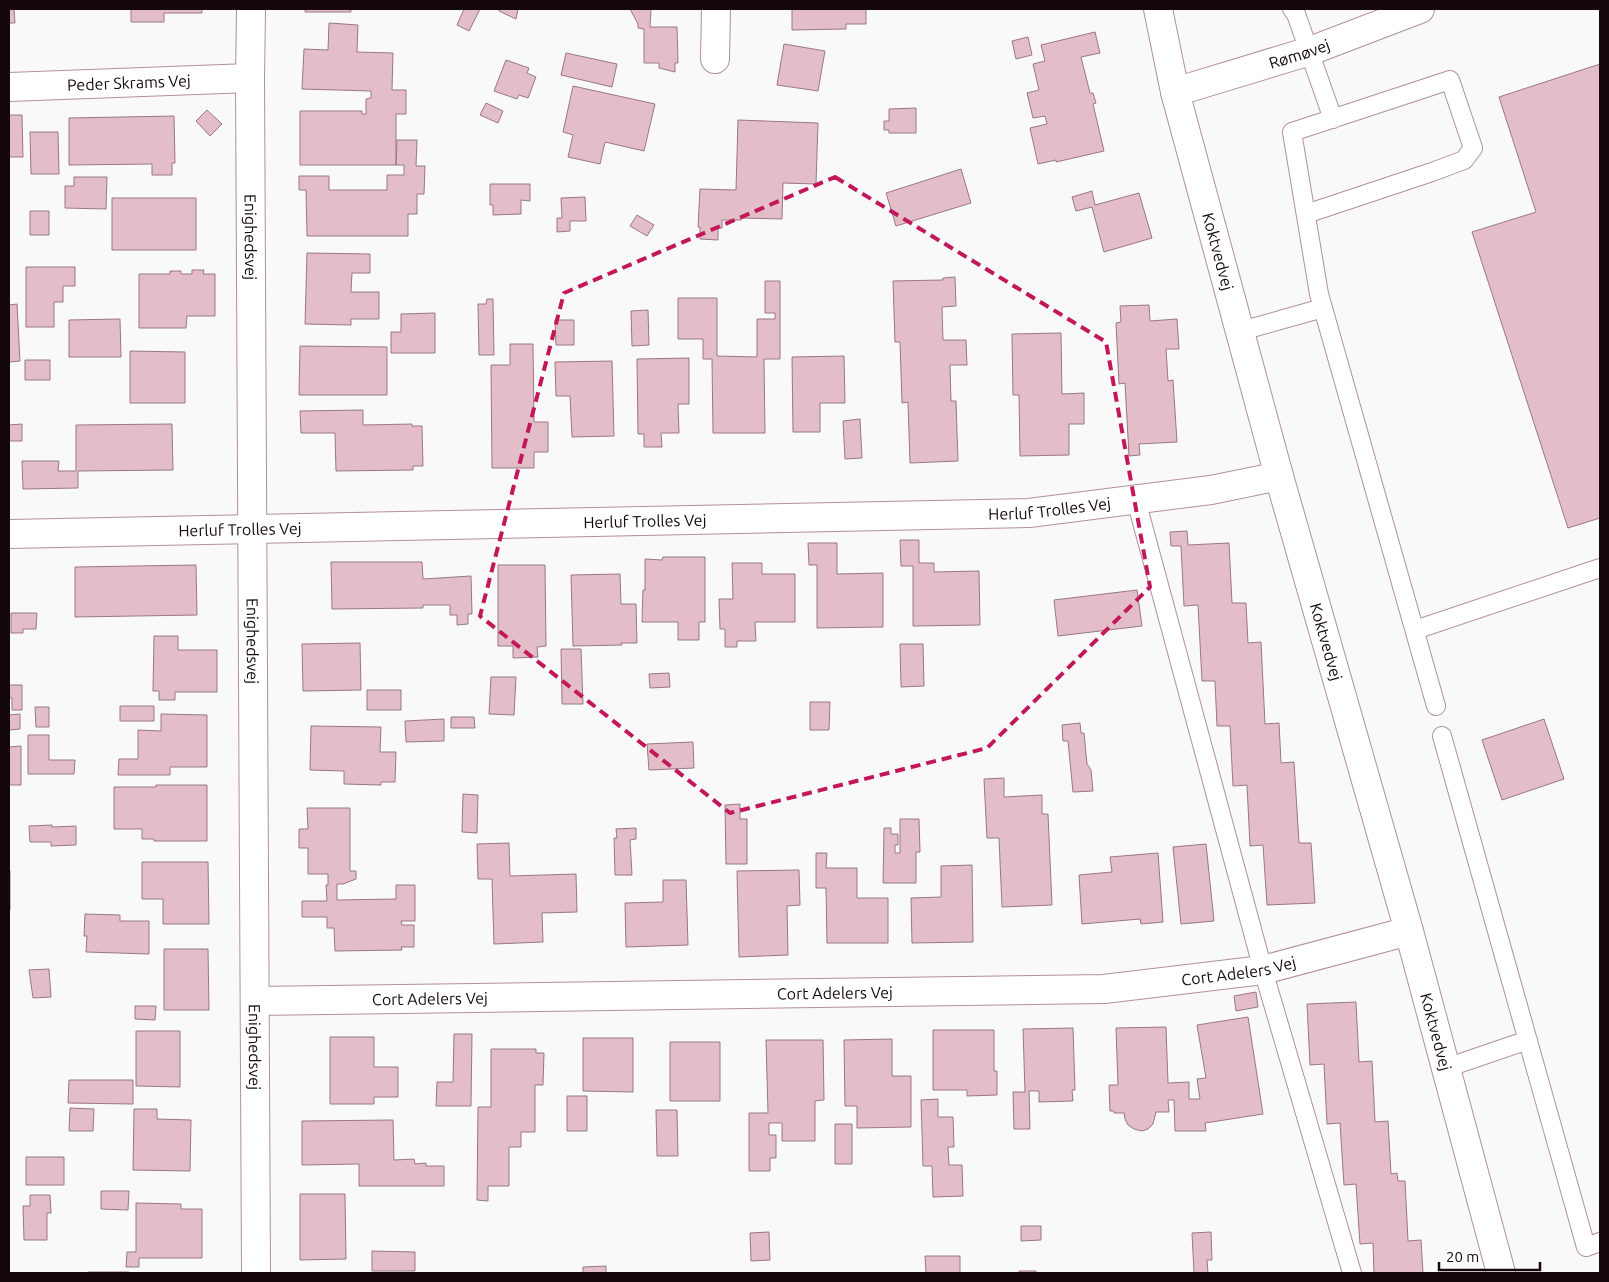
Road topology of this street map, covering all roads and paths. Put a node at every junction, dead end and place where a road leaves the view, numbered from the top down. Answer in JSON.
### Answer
{"nodes":[{"id":1,"x":251,"y":9,"type":"edge"},
{"id":2,"x":716,"y":9,"type":"edge"},
{"id":3,"x":1158,"y":9,"type":"edge"},
{"id":4,"x":1292,"y":9,"type":"edge"},
{"id":5,"x":1420,"y":9,"type":"edge"},
{"id":6,"x":1310,"y":51,"type":"junction"},
{"id":7,"x":715,"y":59,"type":"dead end"},
{"id":8,"x":250,"y":78,"type":"junction"},
{"id":9,"x":9,"y":87,"type":"edge"},
{"id":10,"x":1175,"y":92,"type":"junction"},
{"id":11,"x":1332,"y":119,"type":"junction"},
{"id":12,"x":1306,"y":214,"type":"junction"},
{"id":13,"x":1323,"y":308,"type":"junction"},
{"id":14,"x":1240,"y":331,"type":"junction"},
{"id":15,"x":1279,"y":476,"type":"junction"},
{"id":16,"x":1136,"y":500,"type":"junction"},
{"id":17,"x":252,"y":529,"type":"junction"},
{"id":18,"x":9,"y":534,"type":"edge"},
{"id":19,"x":1600,"y":568,"type":"edge"},
{"id":20,"x":1415,"y":630,"type":"junction"},
{"id":21,"x":1436,"y":706,"type":"dead end"},
{"id":22,"x":1442,"y":736,"type":"dead end"},
{"id":23,"x":1409,"y":931,"type":"junction"},
{"id":24,"x":1263,"y":970,"type":"junction"},
{"id":25,"x":255,"y":1001,"type":"junction"},
{"id":26,"x":1528,"y":1040,"type":"junction"},
{"id":27,"x":1446,"y":1068,"type":"junction"},
{"id":28,"x":1600,"y":1242,"type":"edge"},
{"id":29,"x":256,"y":1273,"type":"edge"},
{"id":30,"x":1352,"y":1273,"type":"edge"},
{"id":31,"x":1501,"y":1273,"type":"edge"}],
"edges":[{"from":1,"to":8,"type":"street","name":"Enighedsvej"},
{"from":2,"to":7,"type":"street"},
{"from":3,"to":10,"type":"street","name":"Koktvedvej"},
{"from":4,"to":6,"type":"lane"},
{"from":5,"to":6,"type":"street","name":"Rømøvej"},
{"from":6,"to":10,"type":"street","name":"Rømøvej"},
{"from":6,"to":11,"type":"lane"},
{"from":8,"to":9,"type":"street","name":"Peder Skrams Vej"},
{"from":8,"to":17,"type":"street","name":"Enighedsvej"},
{"from":10,"to":14,"type":"street","name":"Koktvedvej"},
{"from":11,"to":12,"type":"lane"},
{"from":11,"to":12,"type":"lane"},
{"from":12,"to":13,"type":"lane"},
{"from":13,"to":14,"type":"lane"},
{"from":13,"to":20,"type":"lane"},
{"from":14,"to":15,"type":"street","name":"Koktvedvej"},
{"from":15,"to":16,"type":"street","name":"Herluf Trolles Vej"},
{"from":15,"to":23,"type":"street","name":"Koktvedvej"},
{"from":16,"to":17,"type":"street","name":"Herluf Trolles Vej"},
{"from":16,"to":24,"type":"lane"},
{"from":17,"to":18,"type":"street","name":"Herluf Trolles Vej"},
{"from":17,"to":25,"type":"street","name":"Enighedsvej"},
{"from":19,"to":20,"type":"lane"},
{"from":20,"to":21,"type":"lane"},
{"from":22,"to":26,"type":"lane"},
{"from":23,"to":24,"type":"street","name":"Cort Adelers Vej"},
{"from":23,"to":27,"type":"street","name":"Koktvedvej"},
{"from":24,"to":25,"type":"street","name":"Cort Adelers Vej"},
{"from":24,"to":30,"type":"lane"},
{"from":25,"to":29,"type":"street","name":"Enighedsvej"},
{"from":26,"to":27,"type":"lane"},
{"from":26,"to":28,"type":"lane"},
{"from":27,"to":31,"type":"street","name":"Koktvedvej"}]}
